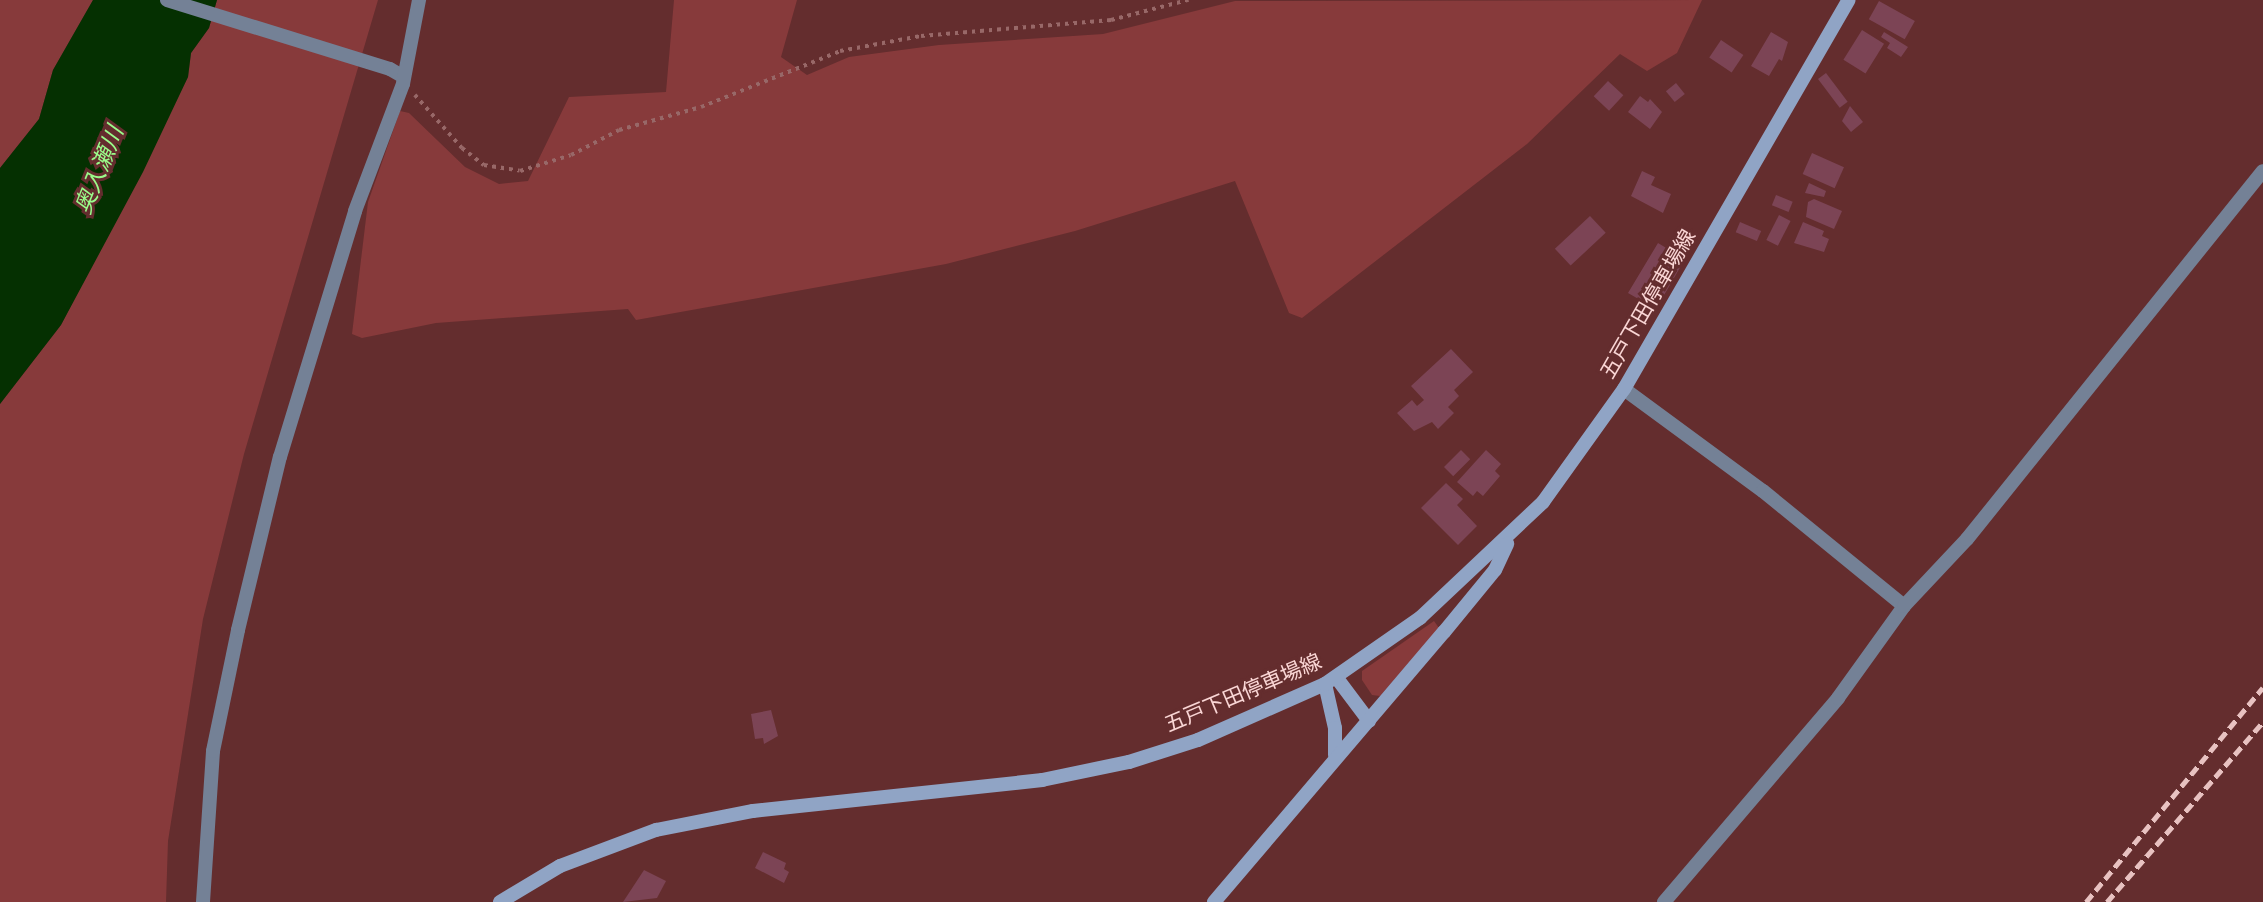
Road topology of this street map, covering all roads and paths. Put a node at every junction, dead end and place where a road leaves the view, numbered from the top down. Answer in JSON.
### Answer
{"nodes":[{"id":1,"x":167,"y":0,"type":"edge"},
{"id":2,"x":419,"y":0,"type":"edge"},
{"id":3,"x":1188,"y":0,"type":"edge"},
{"id":4,"x":1849,"y":0,"type":"edge"},
{"id":5,"x":403,"y":81,"type":"junction"},
{"id":6,"x":2263,"y":172,"type":"edge"},
{"id":7,"x":1624,"y":389,"type":"junction"},
{"id":8,"x":1513,"y":533,"type":"junction"},
{"id":9,"x":1905,"y":606,"type":"junction"},
{"id":10,"x":1330,"y":681,"type":"junction"},
{"id":11,"x":1368,"y":721,"type":"junction"},
{"id":12,"x":1335,"y":755,"type":"junction"},
{"id":13,"x":203,"y":902,"type":"edge"},
{"id":14,"x":500,"y":902,"type":"edge"},
{"id":15,"x":1214,"y":902,"type":"edge"},
{"id":16,"x":1664,"y":902,"type":"edge"}],
"edges":[{"from":1,"to":5,"type":"street"},
{"from":2,"to":5,"type":"street"},
{"from":3,"to":5,"type":"path"},
{"from":4,"to":7,"type":"main road","name":"五戸下田停車場線"},
{"from":5,"to":13,"type":"street"},
{"from":6,"to":9,"type":"street"},
{"from":7,"to":8,"type":"main road","name":"五戸下田停車場線"},
{"from":7,"to":9,"type":"street"},
{"from":8,"to":10,"type":"main road","name":"五戸下田停車場線"},
{"from":8,"to":11,"type":"main road"},
{"from":9,"to":16,"type":"street"},
{"from":10,"to":11,"type":"main road"},
{"from":10,"to":12,"type":"main road"},
{"from":10,"to":14,"type":"main road","name":"五戸下田停車場線"},
{"from":11,"to":12,"type":"main road"},
{"from":12,"to":15,"type":"main road"}]}
